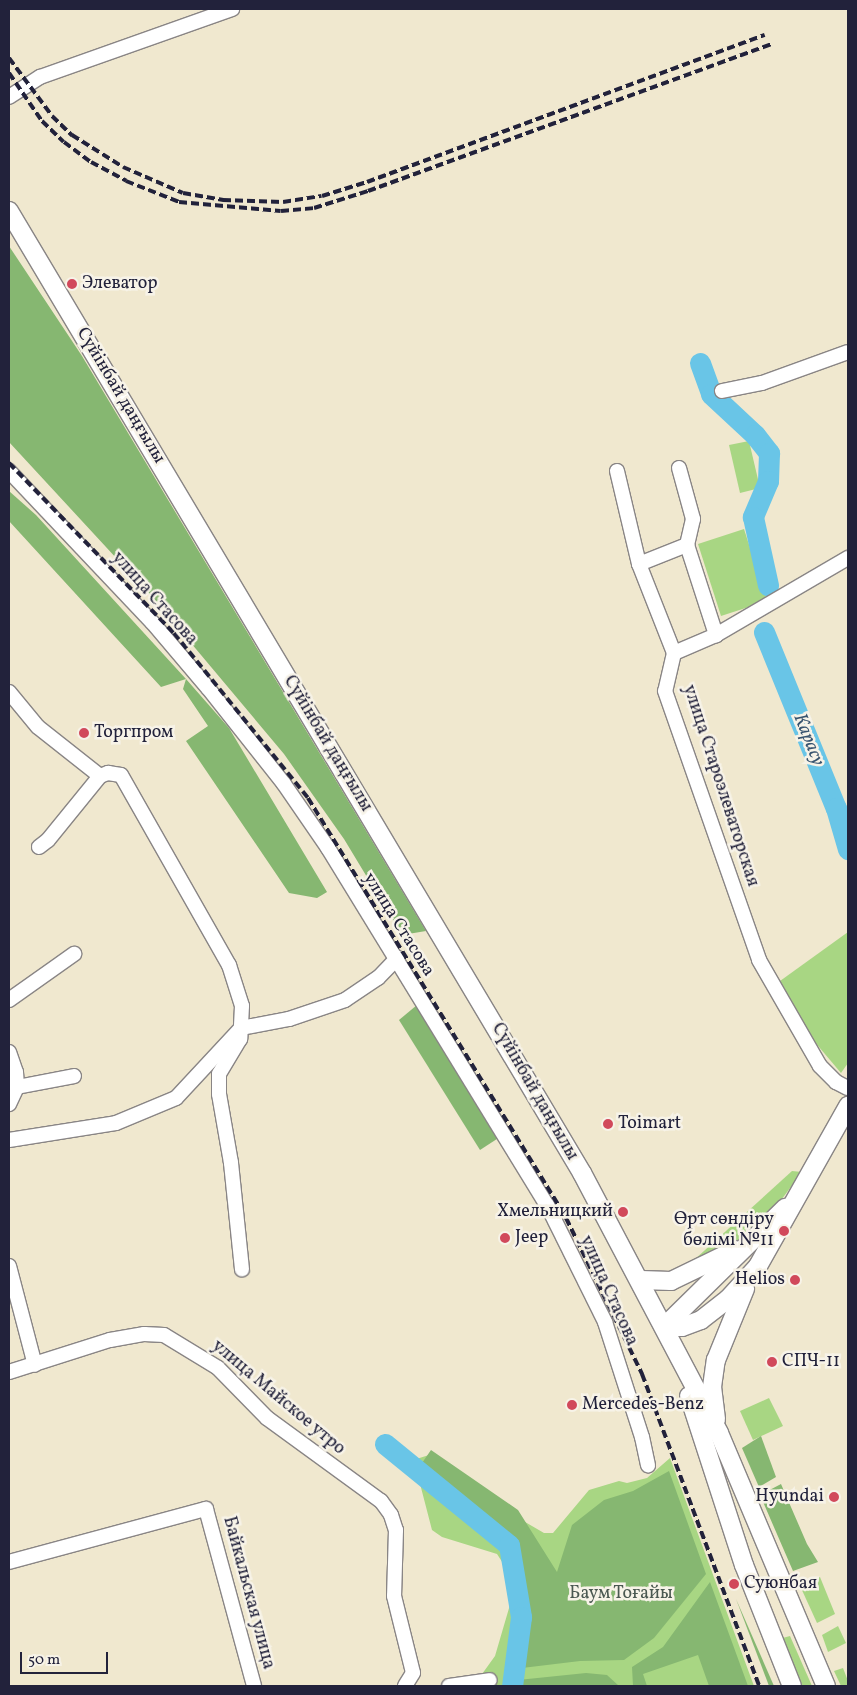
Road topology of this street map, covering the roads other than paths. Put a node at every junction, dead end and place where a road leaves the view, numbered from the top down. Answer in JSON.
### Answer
{"nodes":[{"id":1,"x":232,"y":9,"type":"edge"},
{"id":2,"x":9,"y":96,"type":"edge"},
{"id":3,"x":9,"y":211,"type":"edge"},
{"id":4,"x":848,"y":354,"type":"edge"},
{"id":5,"x":722,"y":391,"type":"dead end"},
{"id":6,"x":680,"y":468,"type":"dead end"},
{"id":7,"x":9,"y":471,"type":"edge"},
{"id":8,"x":617,"y":471,"type":"dead end"},
{"id":9,"x":687,"y":545,"type":"junction"},
{"id":10,"x":848,"y":558,"type":"edge"},
{"id":11,"x":639,"y":564,"type":"junction"},
{"id":12,"x":716,"y":636,"type":"junction"},
{"id":13,"x":674,"y":653,"type":"junction"},
{"id":14,"x":9,"y":692,"type":"edge"},
{"id":15,"x":100,"y":776,"type":"junction"},
{"id":16,"x":39,"y":847,"type":"dead end"},
{"id":17,"x":74,"y":954,"type":"dead end"},
{"id":18,"x":397,"y":958,"type":"junction"},
{"id":19,"x":9,"y":1000,"type":"edge"},
{"id":20,"x":241,"y":1028,"type":"junction"},
{"id":21,"x":9,"y":1052,"type":"edge"},
{"id":22,"x":74,"y":1076,"type":"dead end"},
{"id":23,"x":17,"y":1087,"type":"junction"},
{"id":24,"x":848,"y":1088,"type":"edge"},
{"id":25,"x":9,"y":1104,"type":"edge"},
{"id":26,"x":848,"y":1106,"type":"edge"},
{"id":27,"x":9,"y":1140,"type":"edge"},
{"id":28,"x":803,"y":1188,"type":"junction"},
{"id":29,"x":766,"y":1228,"type":"junction"},
{"id":30,"x":9,"y":1266,"type":"edge"},
{"id":31,"x":758,"y":1266,"type":"junction"},
{"id":32,"x":242,"y":1269,"type":"dead end"},
{"id":33,"x":640,"y":1280,"type":"junction"},
{"id":34,"x":664,"y":1327,"type":"junction"},
{"id":35,"x":35,"y":1365,"type":"junction"},
{"id":36,"x":9,"y":1372,"type":"edge"},
{"id":37,"x":719,"y":1433,"type":"junction"},
{"id":38,"x":648,"y":1465,"type":"dead end"},
{"id":39,"x":9,"y":1562,"type":"edge"},
{"id":40,"x":490,"y":1680,"type":"dead end"},
{"id":41,"x":254,"y":1686,"type":"edge"},
{"id":42,"x":405,"y":1686,"type":"edge"},
{"id":43,"x":449,"y":1686,"type":"edge"},
{"id":44,"x":792,"y":1686,"type":"edge"},
{"id":45,"x":826,"y":1686,"type":"edge"}],
"edges":[{"from":1,"to":2,"type":"street"},
{"from":3,"to":33,"type":"main road","name":"Сүйінбай даңғылы"},
{"from":4,"to":5,"type":"street"},
{"from":6,"to":9,"type":"street"},
{"from":7,"to":18,"type":"street","name":"улица Стасова"},
{"from":8,"to":11,"type":"street"},
{"from":9,"to":11,"type":"street"},
{"from":9,"to":12,"type":"street"},
{"from":10,"to":12,"type":"street"},
{"from":11,"to":13,"type":"street"},
{"from":12,"to":13,"type":"street"},
{"from":13,"to":24,"type":"street","name":"улица Староэлеваторская"},
{"from":14,"to":15,"type":"street"},
{"from":15,"to":16,"type":"street"},
{"from":15,"to":20,"type":"street"},
{"from":17,"to":19,"type":"street"},
{"from":18,"to":20,"type":"street"},
{"from":18,"to":38,"type":"street","name":"улица Стасова"},
{"from":20,"to":27,"type":"street"},
{"from":20,"to":32,"type":"street"},
{"from":21,"to":23,"type":"street"},
{"from":22,"to":23,"type":"street"},
{"from":23,"to":25,"type":"street"},
{"from":26,"to":28,"type":"main road"},
{"from":28,"to":29,"type":"main road"},
{"from":28,"to":31,"type":"main road"},
{"from":29,"to":33,"type":"main road"},
{"from":29,"to":34,"type":"main road"},
{"from":30,"to":35,"type":"street"},
{"from":31,"to":34,"type":"main road"},
{"from":31,"to":37,"type":"main road"},
{"from":33,"to":34,"type":"main road","name":"Сүйінбай даңғылы"},
{"from":34,"to":37,"type":"main road"},
{"from":34,"to":44,"type":"main road"},
{"from":35,"to":36,"type":"street"},
{"from":35,"to":42,"type":"street","name":"улица Майское утро"},
{"from":37,"to":45,"type":"main road"},
{"from":39,"to":41,"type":"street","name":"Байкальская улица"},
{"from":40,"to":43,"type":"street"}]}
